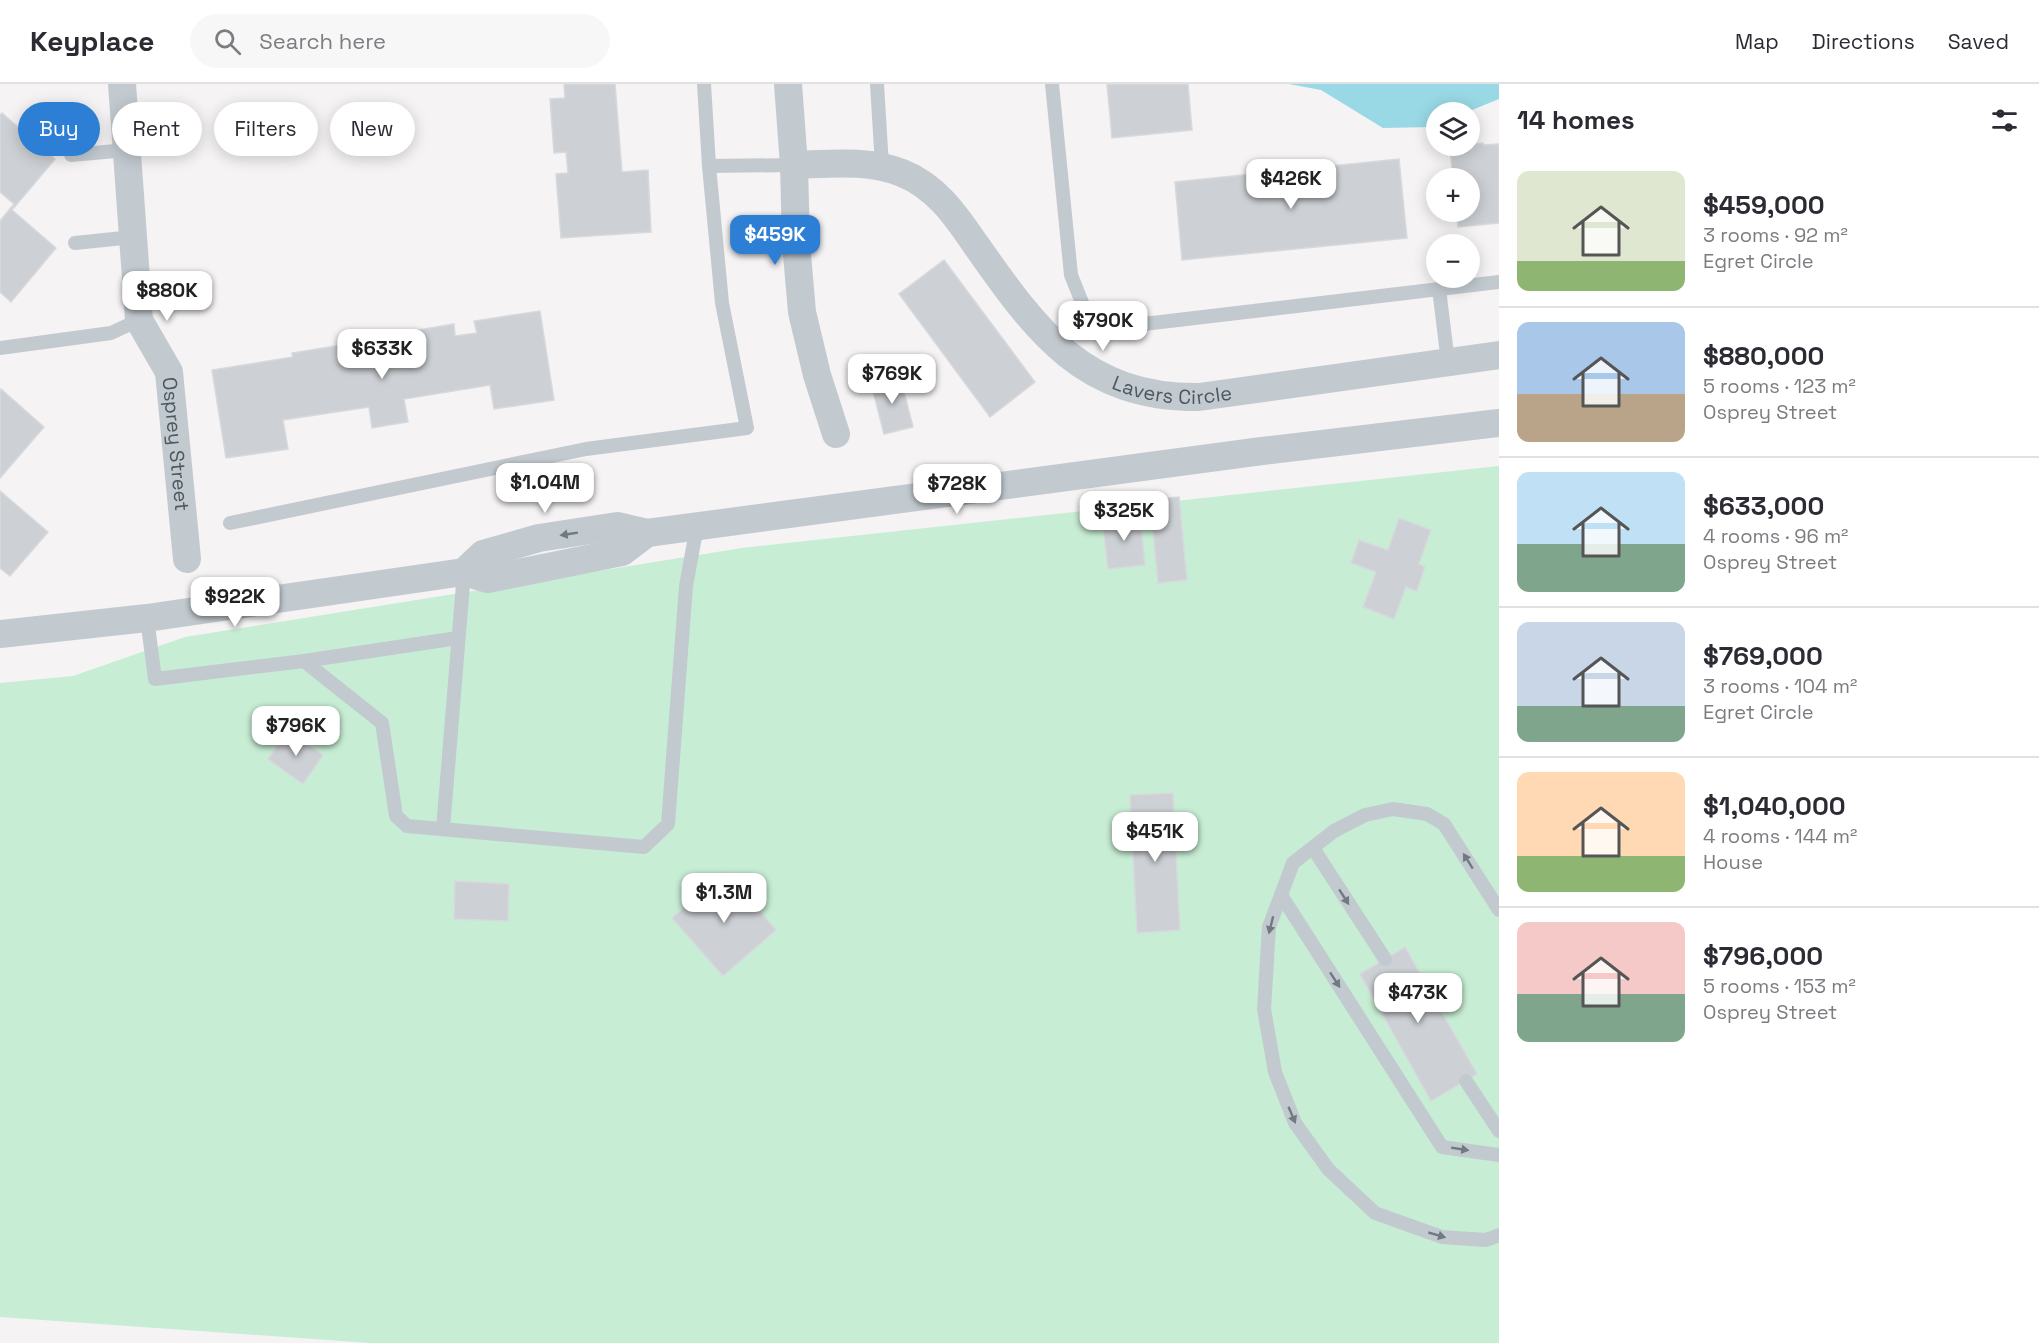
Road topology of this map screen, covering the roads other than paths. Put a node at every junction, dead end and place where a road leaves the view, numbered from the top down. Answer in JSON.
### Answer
{"nodes":[{"id":1,"x":122,"y":84,"type":"edge"},
{"id":2,"x":704,"y":84,"type":"edge"},
{"id":3,"x":788,"y":84,"type":"edge"},
{"id":4,"x":878,"y":84,"type":"edge"},
{"id":5,"x":1052,"y":84,"type":"edge"},
{"id":6,"x":123,"y":102,"type":"edge"},
{"id":7,"x":127,"y":156,"type":"edge"},
{"id":8,"x":794,"y":165,"type":"junction"},
{"id":9,"x":709,"y":166,"type":"junction"},
{"id":10,"x":882,"y":166,"type":"junction"},
{"id":11,"x":133,"y":237,"type":"junction"},
{"id":12,"x":75,"y":243,"type":"dead end"},
{"id":13,"x":1499,"y":282,"type":"edge"},
{"id":14,"x":1440,"y":289,"type":"junction"},
{"id":15,"x":139,"y":320,"type":"junction"},
{"id":16,"x":0,"y":348,"type":"edge"},
{"id":17,"x":1499,"y":355,"type":"edge"},
{"id":18,"x":1448,"y":362,"type":"junction"},
{"id":19,"x":1499,"y":423,"type":"edge"},
{"id":20,"x":836,"y":434,"type":"dead end"},
{"id":21,"x":230,"y":523,"type":"dead end"},
{"id":22,"x":697,"y":526,"type":"junction"},
{"id":23,"x":187,"y":559,"type":"dead end"},
{"id":24,"x":464,"y":572,"type":"junction"},
{"id":25,"x":147,"y":618,"type":"junction"},
{"id":26,"x":0,"y":634,"type":"edge"},
{"id":27,"x":458,"y":638,"type":"junction"},
{"id":28,"x":304,"y":661,"type":"junction"},
{"id":29,"x":443,"y":829,"type":"junction"},
{"id":30,"x":1313,"y":848,"type":"junction"},
{"id":31,"x":1281,"y":896,"type":"junction"},
{"id":32,"x":1499,"y":910,"type":"edge"},
{"id":33,"x":1385,"y":959,"type":"dead end"},
{"id":34,"x":1466,"y":1081,"type":"dead end"},
{"id":35,"x":1499,"y":1131,"type":"edge"},
{"id":36,"x":1499,"y":1155,"type":"edge"},
{"id":37,"x":1499,"y":1235,"type":"edge"}],
"edges":[{"from":1,"to":6,"type":"street","name":"Osprey Street"},
{"from":2,"to":9,"type":"lane"},
{"from":3,"to":8,"type":"street"},
{"from":4,"to":10,"type":"lane"},
{"from":5,"to":14,"type":"lane"},
{"from":7,"to":11,"type":"street","name":"Osprey Street"},
{"from":8,"to":9,"type":"lane"},
{"from":8,"to":10,"type":"street","name":"Lavers Circle"},
{"from":8,"to":20,"type":"street"},
{"from":9,"to":21,"type":"lane"},
{"from":10,"to":18,"type":"street","name":"Lavers Circle"},
{"from":11,"to":12,"type":"lane"},
{"from":11,"to":15,"type":"street","name":"Osprey Street"},
{"from":13,"to":14,"type":"lane"},
{"from":14,"to":18,"type":"lane"},
{"from":15,"to":16,"type":"lane"},
{"from":15,"to":23,"type":"street","name":"Osprey Street"},
{"from":17,"to":18,"type":"street","name":"Lavers Circle"},
{"from":19,"to":22,"type":"street"},
{"from":22,"to":24,"type":"street"},
{"from":22,"to":29,"type":"lane"},
{"from":24,"to":25,"type":"street"},
{"from":24,"to":27,"type":"lane"},
{"from":25,"to":26,"type":"street"},
{"from":25,"to":28,"type":"lane"},
{"from":27,"to":28,"type":"lane"},
{"from":27,"to":29,"type":"lane"},
{"from":28,"to":29,"type":"lane"},
{"from":30,"to":31,"type":"lane"},
{"from":32,"to":30,"type":"lane","one_way":true},
{"from":30,"to":33,"type":"lane","one_way":true},
{"from":31,"to":36,"type":"lane","one_way":true},
{"from":31,"to":37,"type":"lane","one_way":true},
{"from":34,"to":35,"type":"lane"}]}
